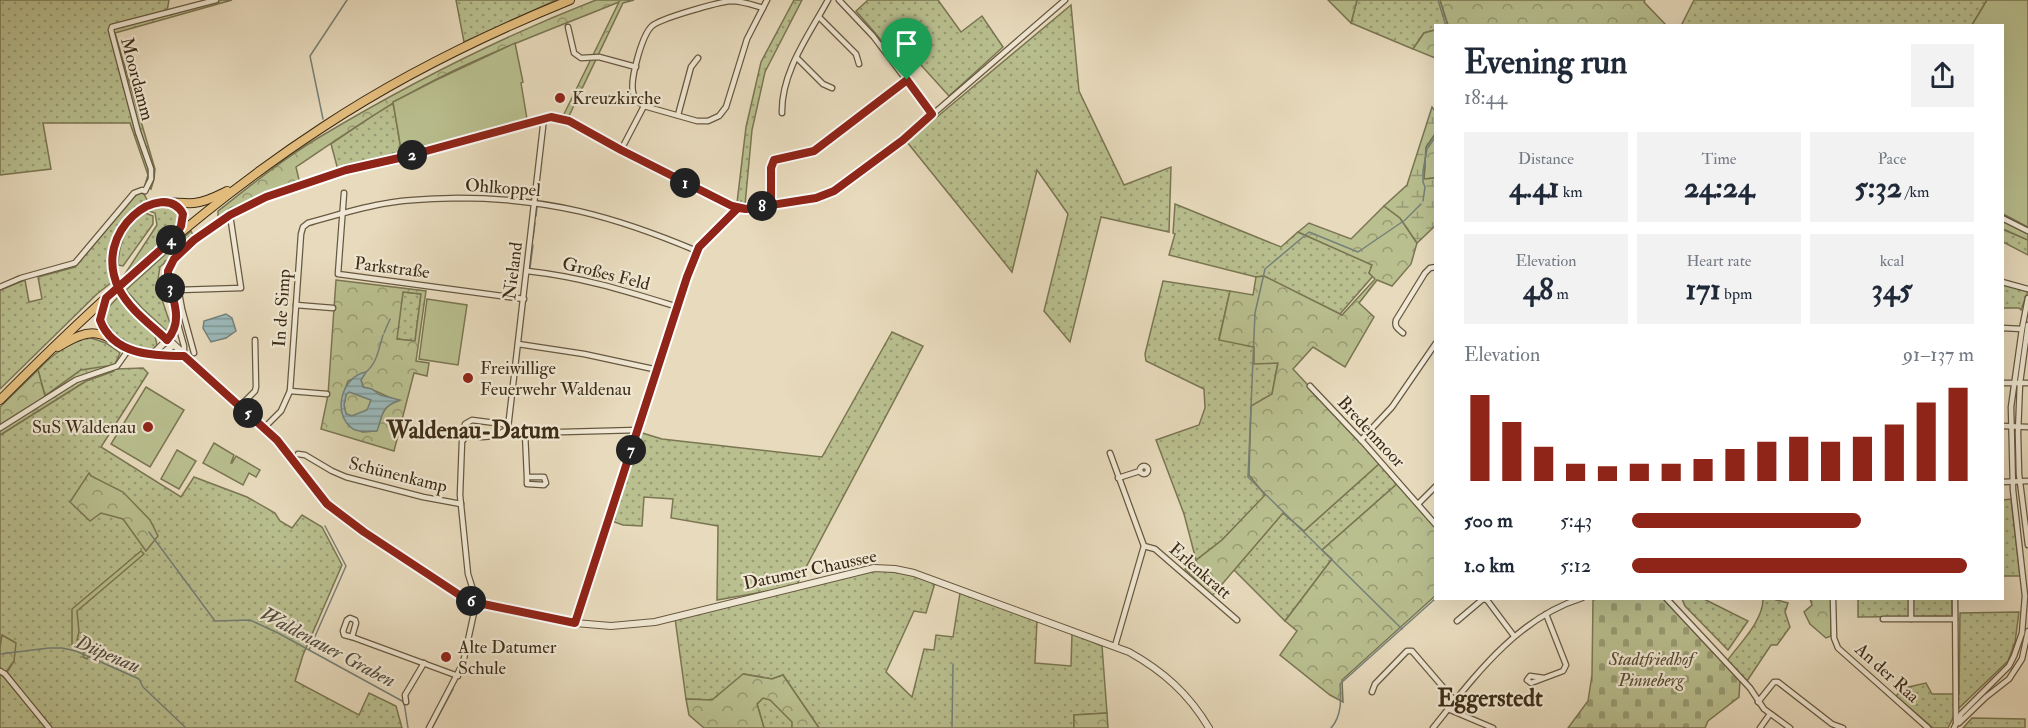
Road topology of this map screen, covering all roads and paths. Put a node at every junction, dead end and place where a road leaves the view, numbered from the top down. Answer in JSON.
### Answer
{"nodes":[{"id":1,"x":216,"y":0,"type":"edge"},
{"id":2,"x":570,"y":0,"type":"edge"},
{"id":3,"x":767,"y":0,"type":"edge"},
{"id":4,"x":828,"y":0,"type":"edge"},
{"id":5,"x":839,"y":0,"type":"edge"},
{"id":6,"x":1065,"y":0,"type":"edge"},
{"id":7,"x":763,"y":8,"type":"junction"},
{"id":8,"x":819,"y":17,"type":"junction"},
{"id":9,"x":568,"y":27,"type":"dead end"},
{"id":10,"x":698,"y":58,"type":"dead end"},
{"id":11,"x":797,"y":58,"type":"junction"},
{"id":12,"x":860,"y":64,"type":"dead end"},
{"id":13,"x":636,"y":67,"type":"junction"},
{"id":14,"x":907,"y":80,"type":"junction"},
{"id":15,"x":832,"y":88,"type":"dead end"},
{"id":16,"x":644,"y":106,"type":"junction"},
{"id":17,"x":782,"y":113,"type":"dead end"},
{"id":18,"x":932,"y":114,"type":"junction"},
{"id":19,"x":678,"y":115,"type":"junction"},
{"id":20,"x":544,"y":118,"type":"junction"},
{"id":21,"x":621,"y":150,"type":"junction"},
{"id":22,"x":242,"y":184,"type":"junction"},
{"id":23,"x":145,"y":191,"type":"junction"},
{"id":24,"x":344,"y":193,"type":"dead end"},
{"id":25,"x":535,"y":202,"type":"junction"},
{"id":26,"x":154,"y":204,"type":"junction"},
{"id":27,"x":771,"y":205,"type":"junction"},
{"id":28,"x":738,"y":208,"type":"junction"},
{"id":29,"x":342,"y":213,"type":"junction"},
{"id":30,"x":230,"y":215,"type":"junction"},
{"id":31,"x":2004,"y":219,"type":"edge"},
{"id":32,"x":303,"y":227,"type":"joint"},
{"id":33,"x":2028,"y":231,"type":"edge"},
{"id":34,"x":175,"y":237,"type":"junction"},
{"id":35,"x":697,"y":252,"type":"junction"},
{"id":36,"x":1434,"y":267,"type":"edge"},
{"id":37,"x":527,"y":271,"type":"junction"},
{"id":38,"x":168,"y":278,"type":"junction"},
{"id":39,"x":2004,"y":283,"type":"edge"},
{"id":40,"x":0,"y":287,"type":"edge"},
{"id":41,"x":178,"y":290,"type":"junction"},
{"id":42,"x":2028,"y":290,"type":"edge"},
{"id":43,"x":106,"y":298,"type":"junction"},
{"id":44,"x":2028,"y":298,"type":"edge"},
{"id":45,"x":524,"y":300,"type":"junction"},
{"id":46,"x":296,"y":305,"type":"junction"},
{"id":47,"x":678,"y":307,"type":"junction"},
{"id":48,"x":333,"y":308,"type":"dead end"},
{"id":49,"x":177,"y":320,"type":"junction"},
{"id":50,"x":2028,"y":325,"type":"edge"},
{"id":51,"x":2004,"y":329,"type":"edge"},
{"id":52,"x":1403,"y":333,"type":"dead end"},
{"id":53,"x":2025,"y":334,"type":"edge"},
{"id":54,"x":181,"y":335,"type":"junction"},
{"id":55,"x":112,"y":338,"type":"junction"},
{"id":56,"x":167,"y":340,"type":"junction"},
{"id":57,"x":255,"y":340,"type":"dead end"},
{"id":58,"x":518,"y":344,"type":"junction"},
{"id":59,"x":173,"y":345,"type":"junction"},
{"id":60,"x":1434,"y":346,"type":"edge"},
{"id":61,"x":129,"y":349,"type":"junction"},
{"id":62,"x":194,"y":352,"type":"dead end"},
{"id":63,"x":47,"y":354,"type":"junction"},
{"id":64,"x":146,"y":355,"type":"junction"},
{"id":65,"x":160,"y":356,"type":"junction"},
{"id":66,"x":184,"y":356,"type":"junction"},
{"id":67,"x":658,"y":370,"type":"junction"},
{"id":68,"x":2017,"y":382,"type":"junction"},
{"id":69,"x":2004,"y":383,"type":"edge"},
{"id":70,"x":2028,"y":383,"type":"edge"},
{"id":71,"x":1310,"y":386,"type":"dead end"},
{"id":72,"x":290,"y":390,"type":"junction"},
{"id":73,"x":327,"y":394,"type":"dead end"},
{"id":74,"x":0,"y":400,"type":"edge"},
{"id":75,"x":240,"y":406,"type":"junction"},
{"id":76,"x":2004,"y":426,"type":"edge"},
{"id":77,"x":2012,"y":426,"type":"junction"},
{"id":78,"x":2019,"y":427,"type":"junction"},
{"id":79,"x":2028,"y":427,"type":"edge"},
{"id":80,"x":0,"y":428,"type":"edge"},
{"id":81,"x":264,"y":428,"type":"junction"},
{"id":82,"x":508,"y":428,"type":"junction"},
{"id":83,"x":638,"y":430,"type":"junction"},
{"id":84,"x":466,"y":433,"type":"junction"},
{"id":85,"x":525,"y":433,"type":"junction"},
{"id":86,"x":1361,"y":440,"type":"junction"},
{"id":87,"x":1110,"y":453,"type":"dead end"},
{"id":88,"x":298,"y":454,"type":"dead end"},
{"id":89,"x":1140,"y":471,"type":"dead end"},
{"id":90,"x":527,"y":477,"type":"dead end"},
{"id":91,"x":1118,"y":478,"type":"junction"},
{"id":92,"x":2020,"y":481,"type":"junction"},
{"id":93,"x":2028,"y":481,"type":"edge"},
{"id":94,"x":2004,"y":482,"type":"edge"},
{"id":95,"x":2013,"y":482,"type":"junction"},
{"id":96,"x":1434,"y":488,"type":"edge"},
{"id":97,"x":461,"y":504,"type":"junction"},
{"id":98,"x":1418,"y":504,"type":"junction"},
{"id":99,"x":1434,"y":523,"type":"edge"},
{"id":100,"x":2027,"y":540,"type":"edge"},
{"id":101,"x":2019,"y":541,"type":"junction"},
{"id":102,"x":2028,"y":545,"type":"edge"},
{"id":103,"x":1143,"y":546,"type":"junction"},
{"id":104,"x":2026,"y":593,"type":"edge"},
{"id":105,"x":473,"y":599,"type":"junction"},
{"id":106,"x":1482,"y":600,"type":"edge"},
{"id":107,"x":1487,"y":600,"type":"edge"},
{"id":108,"x":1579,"y":600,"type":"edge"},
{"id":109,"x":1668,"y":600,"type":"edge"},
{"id":110,"x":1833,"y":600,"type":"edge"},
{"id":111,"x":1911,"y":600,"type":"edge"},
{"id":112,"x":1955,"y":600,"type":"edge"},
{"id":113,"x":483,"y":604,"type":"junction"},
{"id":114,"x":476,"y":608,"type":"junction"},
{"id":115,"x":2026,"y":609,"type":"edge"},
{"id":116,"x":1546,"y":614,"type":"junction"},
{"id":117,"x":1883,"y":619,"type":"dead end"},
{"id":118,"x":1911,"y":619,"type":"junction"},
{"id":119,"x":1955,"y":619,"type":"junction"},
{"id":120,"x":1237,"y":620,"type":"dead end"},
{"id":121,"x":1457,"y":621,"type":"dead end"},
{"id":122,"x":575,"y":623,"type":"junction"},
{"id":123,"x":2028,"y":632,"type":"edge"},
{"id":124,"x":1515,"y":636,"type":"junction"},
{"id":125,"x":352,"y":637,"type":"dead end"},
{"id":126,"x":2020,"y":639,"type":"junction"},
{"id":127,"x":2027,"y":639,"type":"edge"},
{"id":128,"x":1114,"y":646,"type":"junction"},
{"id":129,"x":2016,"y":651,"type":"junction"},
{"id":130,"x":2024,"y":654,"type":"junction"},
{"id":131,"x":2012,"y":661,"type":"junction"},
{"id":132,"x":424,"y":663,"type":"junction"},
{"id":133,"x":2019,"y":665,"type":"junction"},
{"id":134,"x":0,"y":671,"type":"edge"},
{"id":135,"x":458,"y":676,"type":"junction"},
{"id":136,"x":1544,"y":678,"type":"dead end"},
{"id":137,"x":1988,"y":687,"type":"junction"},
{"id":138,"x":1372,"y":692,"type":"dead end"},
{"id":139,"x":1993,"y":693,"type":"junction"},
{"id":140,"x":1455,"y":701,"type":"junction"},
{"id":141,"x":406,"y":702,"type":"dead end"},
{"id":142,"x":1758,"y":702,"type":"junction"},
{"id":143,"x":1448,"y":709,"type":"junction"},
{"id":144,"x":1770,"y":714,"type":"junction"},
{"id":145,"x":1955,"y":726,"type":"edge"},
{"id":146,"x":49,"y":728,"type":"edge"},
{"id":147,"x":429,"y":728,"type":"edge"},
{"id":148,"x":1209,"y":728,"type":"edge"},
{"id":149,"x":1433,"y":728,"type":"edge"},
{"id":150,"x":1493,"y":728,"type":"edge"},
{"id":151,"x":1760,"y":728,"type":"edge"},
{"id":152,"x":1790,"y":728,"type":"edge"},
{"id":153,"x":1843,"y":728,"type":"edge"},
{"id":154,"x":1928,"y":728,"type":"edge"}],
"edges":[{"from":1,"to":23,"type":"street","name":"Moordamm"},
{"from":2,"to":22,"type":"main road"},
{"from":3,"to":7,"type":"street"},
{"from":4,"to":8,"type":"street"},
{"from":5,"to":14,"type":"street"},
{"from":6,"to":18,"type":"street"},
{"from":7,"to":13,"type":"street"},
{"from":7,"to":19,"type":"street"},
{"from":8,"to":11,"type":"street"},
{"from":8,"to":12,"type":"street"},
{"from":9,"to":13,"type":"street"},
{"from":10,"to":19,"type":"street"},
{"from":11,"to":15,"type":"street"},
{"from":11,"to":17,"type":"street"},
{"from":13,"to":16,"type":"street"},
{"from":14,"to":18,"type":"street"},
{"from":14,"to":27,"type":"street"},
{"from":16,"to":19,"type":"street"},
{"from":16,"to":21,"type":"street"},
{"from":18,"to":27,"type":"street"},
{"from":20,"to":21,"type":"street"},
{"from":20,"to":25,"type":"street","name":"Nieland"},
{"from":20,"to":30,"type":"street"},
{"from":21,"to":28,"type":"street"},
{"from":22,"to":26,"type":"main road"},
{"from":22,"to":34,"type":"main road"},
{"from":23,"to":26,"type":"street"},
{"from":23,"to":40,"type":"street"},
{"from":24,"to":29,"type":"street","name":"Parkstraße"},
{"from":25,"to":29,"type":"street","name":"Ohlkoppel"},
{"from":25,"to":35,"type":"street","name":"Ohlkoppel"},
{"from":25,"to":37,"type":"street","name":"Nieland"},
{"from":26,"to":34,"type":"main road"},
{"from":26,"to":56,"type":"street","bridge":true},
{"from":27,"to":28,"type":"street"},
{"from":28,"to":35,"type":"street"},
{"from":29,"to":32,"type":"street","name":"Ohlkoppel"},
{"from":29,"to":45,"type":"street","name":"Parkstraße"},
{"from":30,"to":38,"type":"street"},
{"from":30,"to":41,"type":"street"},
{"from":31,"to":33,"type":"street"},
{"from":32,"to":46,"type":"street","name":"In de Simp"},
{"from":34,"to":43,"type":"main road"},
{"from":35,"to":47,"type":"street"},
{"from":36,"to":52,"type":"street"},
{"from":37,"to":45,"type":"street","name":"Nieland"},
{"from":37,"to":47,"type":"street","name":"Großes Feld"},
{"from":38,"to":41,"type":"street"},
{"from":38,"to":49,"type":"street"},
{"from":39,"to":42,"type":"street"},
{"from":41,"to":62,"type":"street"},
{"from":43,"to":55,"type":"main road"},
{"from":43,"to":63,"type":"main road"},
{"from":44,"to":53,"type":"street"},
{"from":45,"to":58,"type":"street","name":"Nieland"},
{"from":46,"to":48,"type":"street"},
{"from":46,"to":72,"type":"street","name":"In de Simp"},
{"from":47,"to":67,"type":"street"},
{"from":49,"to":54,"type":"street"},
{"from":49,"to":56,"type":"street"},
{"from":50,"to":53,"type":"street"},
{"from":51,"to":53,"type":"street"},
{"from":53,"to":68,"type":"street"},
{"from":54,"to":59,"type":"street"},
{"from":54,"to":66,"type":"street"},
{"from":55,"to":61,"type":"main road"},
{"from":55,"to":63,"type":"main road"},
{"from":56,"to":59,"type":"street"},
{"from":56,"to":64,"type":"street"},
{"from":57,"to":75,"type":"street"},
{"from":58,"to":67,"type":"street"},
{"from":58,"to":82,"type":"street","name":"Nieland"},
{"from":59,"to":65,"type":"street"},
{"from":59,"to":66,"type":"street"},
{"from":60,"to":86,"type":"street"},
{"from":61,"to":64,"type":"street"},
{"from":61,"to":80,"type":"street"},
{"from":63,"to":74,"type":"main road"},
{"from":64,"to":65,"type":"street"},
{"from":65,"to":66,"type":"street"},
{"from":66,"to":75,"type":"street"},
{"from":67,"to":83,"type":"street"},
{"from":68,"to":69,"type":"street"},
{"from":68,"to":70,"type":"street"},
{"from":68,"to":77,"type":"street"},
{"from":68,"to":78,"type":"street"},
{"from":71,"to":86,"type":"street","name":"Bredenmoor"},
{"from":72,"to":73,"type":"street"},
{"from":72,"to":81,"type":"street","name":"In de Simp"},
{"from":75,"to":81,"type":"street"},
{"from":76,"to":77,"type":"street"},
{"from":77,"to":78,"type":"street"},
{"from":77,"to":95,"type":"street"},
{"from":78,"to":79,"type":"street"},
{"from":78,"to":92,"type":"street"},
{"from":81,"to":105,"type":"street"},
{"from":82,"to":84,"type":"street"},
{"from":82,"to":84,"type":"street"},
{"from":82,"to":85,"type":"street"},
{"from":83,"to":85,"type":"street"},
{"from":83,"to":122,"type":"street"},
{"from":84,"to":97,"type":"street"},
{"from":85,"to":90,"type":"street"},
{"from":86,"to":98,"type":"street","name":"Bredenmoor"},
{"from":87,"to":91,"type":"street"},
{"from":88,"to":97,"type":"street","name":"Schünenkamp"},
{"from":89,"to":91,"type":"street"},
{"from":91,"to":103,"type":"street"},
{"from":92,"to":93,"type":"street"},
{"from":92,"to":95,"type":"street"},
{"from":92,"to":100,"type":"street"},
{"from":94,"to":95,"type":"street"},
{"from":95,"to":101,"type":"street"},
{"from":96,"to":98,"type":"street"},
{"from":97,"to":105,"type":"street"},
{"from":98,"to":99,"type":"street","name":"Bredenmoor"},
{"from":100,"to":101,"type":"street"},
{"from":100,"to":102,"type":"street"},
{"from":101,"to":104,"type":"street"},
{"from":103,"to":120,"type":"street","name":"Erlenkratt"},
{"from":103,"to":128,"type":"street"},
{"from":104,"to":115,"type":"street"},
{"from":105,"to":113,"type":"street"},
{"from":105,"to":114,"type":"street"},
{"from":106,"to":121,"type":"street"},
{"from":107,"to":124,"type":"street"},
{"from":108,"to":116,"type":"street"},
{"from":109,"to":142,"type":"street"},
{"from":110,"to":154,"type":"street","name":"An der Raa"},
{"from":111,"to":118,"type":"street"},
{"from":112,"to":119,"type":"street"},
{"from":113,"to":114,"type":"street"},
{"from":113,"to":122,"type":"street","name":"Datumer Chaussee"},
{"from":114,"to":135,"type":"street"},
{"from":115,"to":126,"type":"street"},
{"from":116,"to":124,"type":"street"},
{"from":116,"to":136,"type":"street"},
{"from":117,"to":118,"type":"street"},
{"from":118,"to":119,"type":"street"},
{"from":119,"to":145,"type":"street"},
{"from":122,"to":128,"type":"street","name":"Datumer Chaussee"},
{"from":123,"to":127,"type":"street"},
{"from":124,"to":140,"type":"street"},
{"from":125,"to":132,"type":"street"},
{"from":126,"to":127,"type":"street"},
{"from":126,"to":129,"type":"street"},
{"from":127,"to":130,"type":"street"},
{"from":128,"to":148,"type":"street","name":"Datumer Chaussee"},
{"from":129,"to":130,"type":"street"},
{"from":129,"to":131,"type":"street"},
{"from":130,"to":133,"type":"street"},
{"from":131,"to":133,"type":"street"},
{"from":131,"to":137,"type":"street"},
{"from":132,"to":135,"type":"street"},
{"from":132,"to":141,"type":"street"},
{"from":133,"to":139,"type":"street"},
{"from":134,"to":146,"type":"street"},
{"from":135,"to":147,"type":"street"},
{"from":137,"to":139,"type":"street"},
{"from":137,"to":145,"type":"street"},
{"from":138,"to":140,"type":"street"},
{"from":139,"to":145,"type":"street"},
{"from":140,"to":143,"type":"street"},
{"from":142,"to":144,"type":"street"},
{"from":142,"to":153,"type":"street"},
{"from":143,"to":149,"type":"street"},
{"from":143,"to":150,"type":"street"},
{"from":144,"to":151,"type":"street"},
{"from":144,"to":152,"type":"street"}]}
